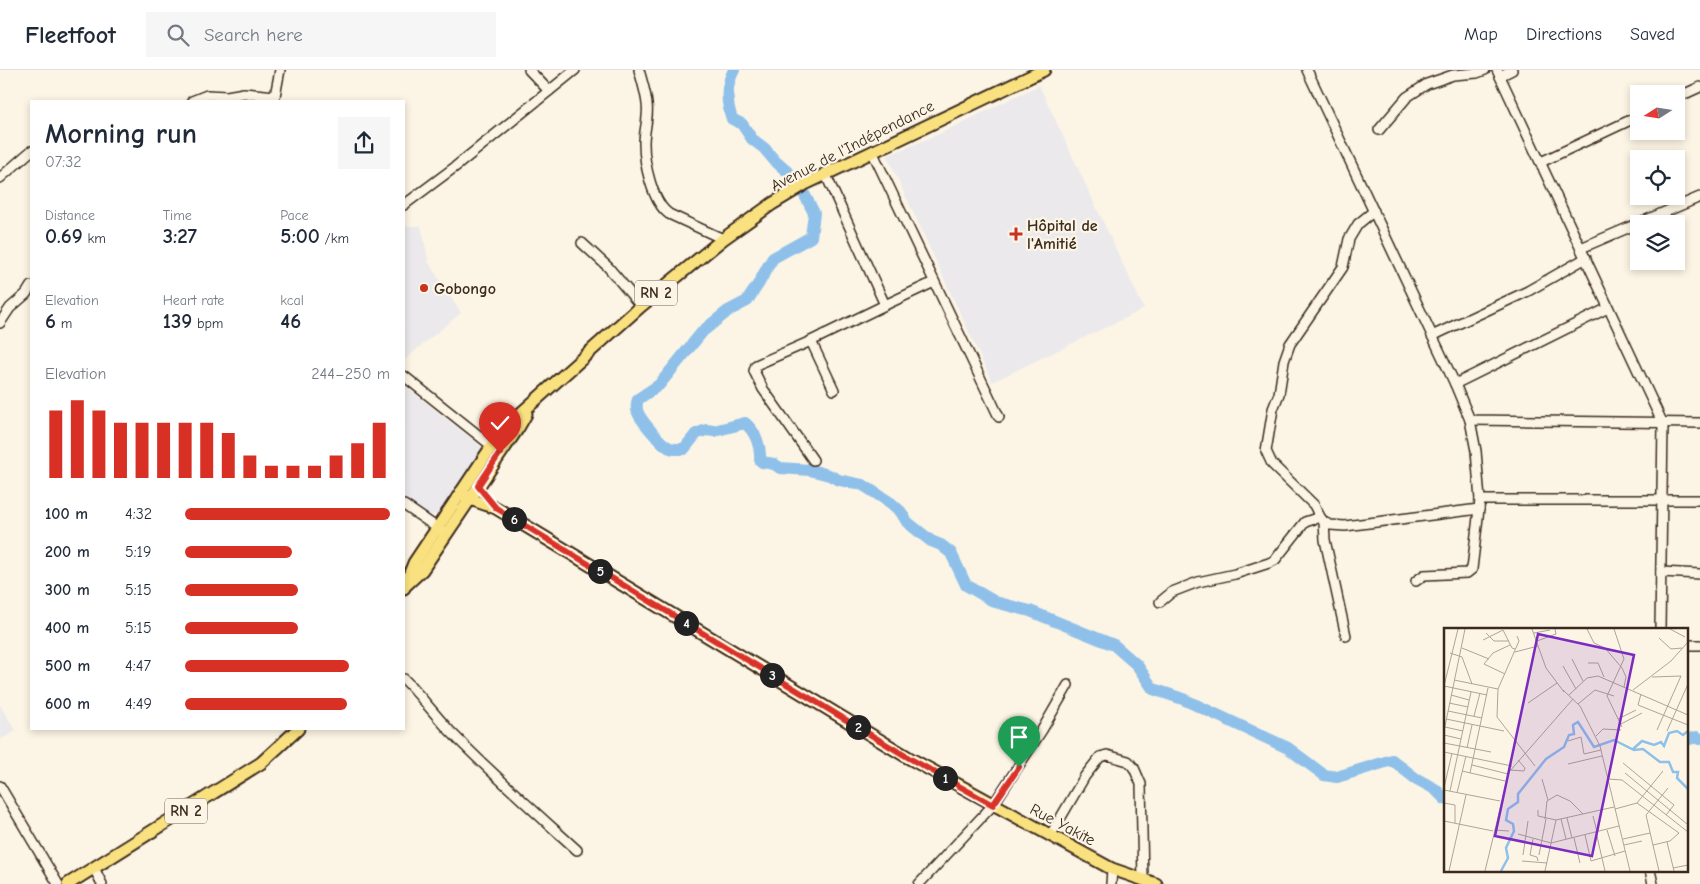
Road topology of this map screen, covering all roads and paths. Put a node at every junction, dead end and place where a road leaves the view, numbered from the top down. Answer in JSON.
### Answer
{"nodes":[{"id":1,"x":280,"y":70,"type":"edge"},
{"id":2,"x":529,"y":70,"type":"edge"},
{"id":3,"x":575,"y":70,"type":"edge"},
{"id":4,"x":639,"y":70,"type":"edge"},
{"id":5,"x":1044,"y":70,"type":"edge"},
{"id":6,"x":1307,"y":70,"type":"edge"},
{"id":7,"x":1484,"y":70,"type":"edge"},
{"id":8,"x":1512,"y":70,"type":"edge"},
{"id":9,"x":1499,"y":73,"type":"edge"},
{"id":10,"x":1700,"y":87,"type":"edge"},
{"id":11,"x":549,"y":91,"type":"junction"},
{"id":12,"x":1685,"y":94,"type":"edge"},
{"id":13,"x":274,"y":99,"type":"edge"},
{"id":14,"x":194,"y":100,"type":"edge"},
{"id":15,"x":1630,"y":120,"type":"edge"},
{"id":16,"x":1378,"y":130,"type":"dead end"},
{"id":17,"x":872,"y":151,"type":"junction"},
{"id":18,"x":30,"y":152,"type":"edge"},
{"id":19,"x":1541,"y":162,"type":"junction"},
{"id":20,"x":825,"y":173,"type":"junction"},
{"id":21,"x":0,"y":178,"type":"edge"},
{"id":22,"x":1700,"y":197,"type":"edge"},
{"id":23,"x":405,"y":204,"type":"edge"},
{"id":24,"x":1374,"y":211,"type":"junction"},
{"id":25,"x":723,"y":239,"type":"junction"},
{"id":26,"x":582,"y":243,"type":"dead end"},
{"id":27,"x":1581,"y":248,"type":"junction"},
{"id":28,"x":1586,"y":258,"type":"junction"},
{"id":29,"x":934,"y":282,"type":"junction"},
{"id":30,"x":30,"y":288,"type":"edge"},
{"id":31,"x":885,"y":305,"type":"junction"},
{"id":32,"x":641,"y":306,"type":"junction"},
{"id":33,"x":1608,"y":308,"type":"junction"},
{"id":34,"x":0,"y":323,"type":"edge"},
{"id":35,"x":1432,"y":336,"type":"junction"},
{"id":36,"x":811,"y":342,"type":"junction"},
{"id":37,"x":405,"y":377,"type":"edge"},
{"id":38,"x":1455,"y":384,"type":"junction"},
{"id":39,"x":834,"y":390,"type":"dead end"},
{"id":40,"x":529,"y":407,"type":"junction"},
{"id":41,"x":999,"y":417,"type":"dead end"},
{"id":42,"x":1470,"y":420,"type":"junction"},
{"id":43,"x":1700,"y":423,"type":"edge"},
{"id":44,"x":1663,"y":424,"type":"junction"},
{"id":45,"x":492,"y":446,"type":"junction"},
{"id":46,"x":813,"y":460,"type":"dead end"},
{"id":47,"x":474,"y":482,"type":"junction"},
{"id":48,"x":465,"y":495,"type":"junction"},
{"id":49,"x":1700,"y":500,"type":"edge"},
{"id":50,"x":1662,"y":501,"type":"junction"},
{"id":51,"x":1480,"y":504,"type":"junction"},
{"id":52,"x":405,"y":506,"type":"edge"},
{"id":53,"x":496,"y":508,"type":"junction"},
{"id":54,"x":1322,"y":520,"type":"junction"},
{"id":55,"x":442,"y":531,"type":"junction"},
{"id":56,"x":1661,"y":572,"type":"junction"},
{"id":57,"x":1700,"y":574,"type":"edge"},
{"id":58,"x":1416,"y":581,"type":"dead end"},
{"id":59,"x":405,"y":585,"type":"edge"},
{"id":60,"x":1160,"y":602,"type":"dead end"},
{"id":61,"x":1660,"y":628,"type":"edge"},
{"id":62,"x":1346,"y":636,"type":"dead end"},
{"id":63,"x":405,"y":680,"type":"edge"},
{"id":64,"x":1068,"y":685,"type":"dead end"},
{"id":65,"x":297,"y":730,"type":"edge"},
{"id":66,"x":0,"y":786,"type":"edge"},
{"id":67,"x":993,"y":805,"type":"junction"},
{"id":68,"x":1050,"y":836,"type":"junction"},
{"id":69,"x":576,"y":850,"type":"dead end"},
{"id":70,"x":94,"y":868,"type":"junction"},
{"id":71,"x":1112,"y":869,"type":"junction"},
{"id":72,"x":1143,"y":880,"type":"junction"},
{"id":73,"x":58,"y":884,"type":"edge"},
{"id":74,"x":68,"y":884,"type":"edge"},
{"id":75,"x":102,"y":884,"type":"edge"},
{"id":76,"x":919,"y":884,"type":"edge"},
{"id":77,"x":1111,"y":884,"type":"edge"},
{"id":78,"x":1156,"y":884,"type":"edge"}],
"edges":[{"from":1,"to":13,"type":"street"},
{"from":2,"to":11,"type":"street"},
{"from":3,"to":11,"type":"street"},
{"from":4,"to":25,"type":"street"},
{"from":5,"to":17,"type":"main road","name":"Avenue de l'Indépendance","number":"RN 2"},
{"from":6,"to":24,"type":"street"},
{"from":7,"to":16,"type":"street"},
{"from":8,"to":9,"type":"street"},
{"from":9,"to":19,"type":"street"},
{"from":10,"to":12,"type":"street"},
{"from":11,"to":23,"type":"street"},
{"from":13,"to":14,"type":"street"},
{"from":15,"to":19,"type":"street"},
{"from":17,"to":20,"type":"main road","name":"Avenue de l'Indépendance","number":"RN 2"},
{"from":17,"to":29,"type":"street"},
{"from":18,"to":21,"type":"street"},
{"from":19,"to":27,"type":"street"},
{"from":20,"to":25,"type":"main road","name":"Avenue de l'Indépendance","number":"RN 2"},
{"from":20,"to":31,"type":"street"},
{"from":22,"to":27,"type":"street"},
{"from":24,"to":35,"type":"street"},
{"from":24,"to":54,"type":"street"},
{"from":25,"to":32,"type":"main road","name":"Avenue de l'Indépendance","number":"RN 2"},
{"from":26,"to":32,"type":"street"},
{"from":27,"to":28,"type":"street"},
{"from":28,"to":33,"type":"street"},
{"from":28,"to":35,"type":"street"},
{"from":29,"to":31,"type":"street"},
{"from":29,"to":41,"type":"street"},
{"from":30,"to":34,"type":"street"},
{"from":31,"to":36,"type":"street"},
{"from":32,"to":40,"type":"main road","name":"Avenue de l'Indépendance","number":"RN 2"},
{"from":33,"to":38,"type":"street"},
{"from":33,"to":44,"type":"street"},
{"from":35,"to":38,"type":"street"},
{"from":36,"to":39,"type":"street"},
{"from":36,"to":46,"type":"street"},
{"from":37,"to":45,"type":"street"},
{"from":38,"to":42,"type":"street"},
{"from":40,"to":45,"type":"main road","name":"Avenue de l'Indépendance","number":"RN 2"},
{"from":40,"to":47,"type":"main road","name":"Avenue de l'Indépendance","number":"RN 2"},
{"from":42,"to":44,"type":"street"},
{"from":42,"to":51,"type":"street"},
{"from":43,"to":44,"type":"street"},
{"from":44,"to":50,"type":"street"},
{"from":45,"to":47,"type":"main road","name":"Avenue de l'Indépendance","number":"RN 2"},
{"from":47,"to":48,"type":"main road","name":"Avenue de l'Indépendance","number":"RN 2"},
{"from":47,"to":53,"type":"main road","name":"Rue Yakite"},
{"from":48,"to":53,"type":"main road","name":"Rue Yakite"},
{"from":48,"to":55,"type":"main road","name":"Avenue de l'Indépendance","number":"RN 2"},
{"from":49,"to":50,"type":"street"},
{"from":50,"to":51,"type":"street"},
{"from":50,"to":56,"type":"street"},
{"from":51,"to":54,"type":"street"},
{"from":51,"to":58,"type":"street"},
{"from":52,"to":55,"type":"street"},
{"from":53,"to":67,"type":"main road","name":"Rue Yakite"},
{"from":54,"to":60,"type":"street"},
{"from":54,"to":62,"type":"street"},
{"from":55,"to":59,"type":"main road","name":"Avenue de l'Indépendance","number":"RN 2"},
{"from":56,"to":57,"type":"street"},
{"from":56,"to":61,"type":"street"},
{"from":63,"to":69,"type":"street"},
{"from":64,"to":67,"type":"street"},
{"from":65,"to":70,"type":"main road","number":"RN 2"},
{"from":66,"to":73,"type":"street"},
{"from":67,"to":68,"type":"main road","name":"Rue Yakite"},
{"from":67,"to":76,"type":"street"},
{"from":68,"to":71,"type":"main road","name":"Rue Yakite"},
{"from":68,"to":72,"type":"street"},
{"from":70,"to":74,"type":"main road","number":"RN 2"},
{"from":70,"to":75,"type":"street"},
{"from":71,"to":72,"type":"main road","name":"Rue Yakite"},
{"from":71,"to":77,"type":"street"},
{"from":72,"to":78,"type":"main road","name":"Rue Yakite"}]}
